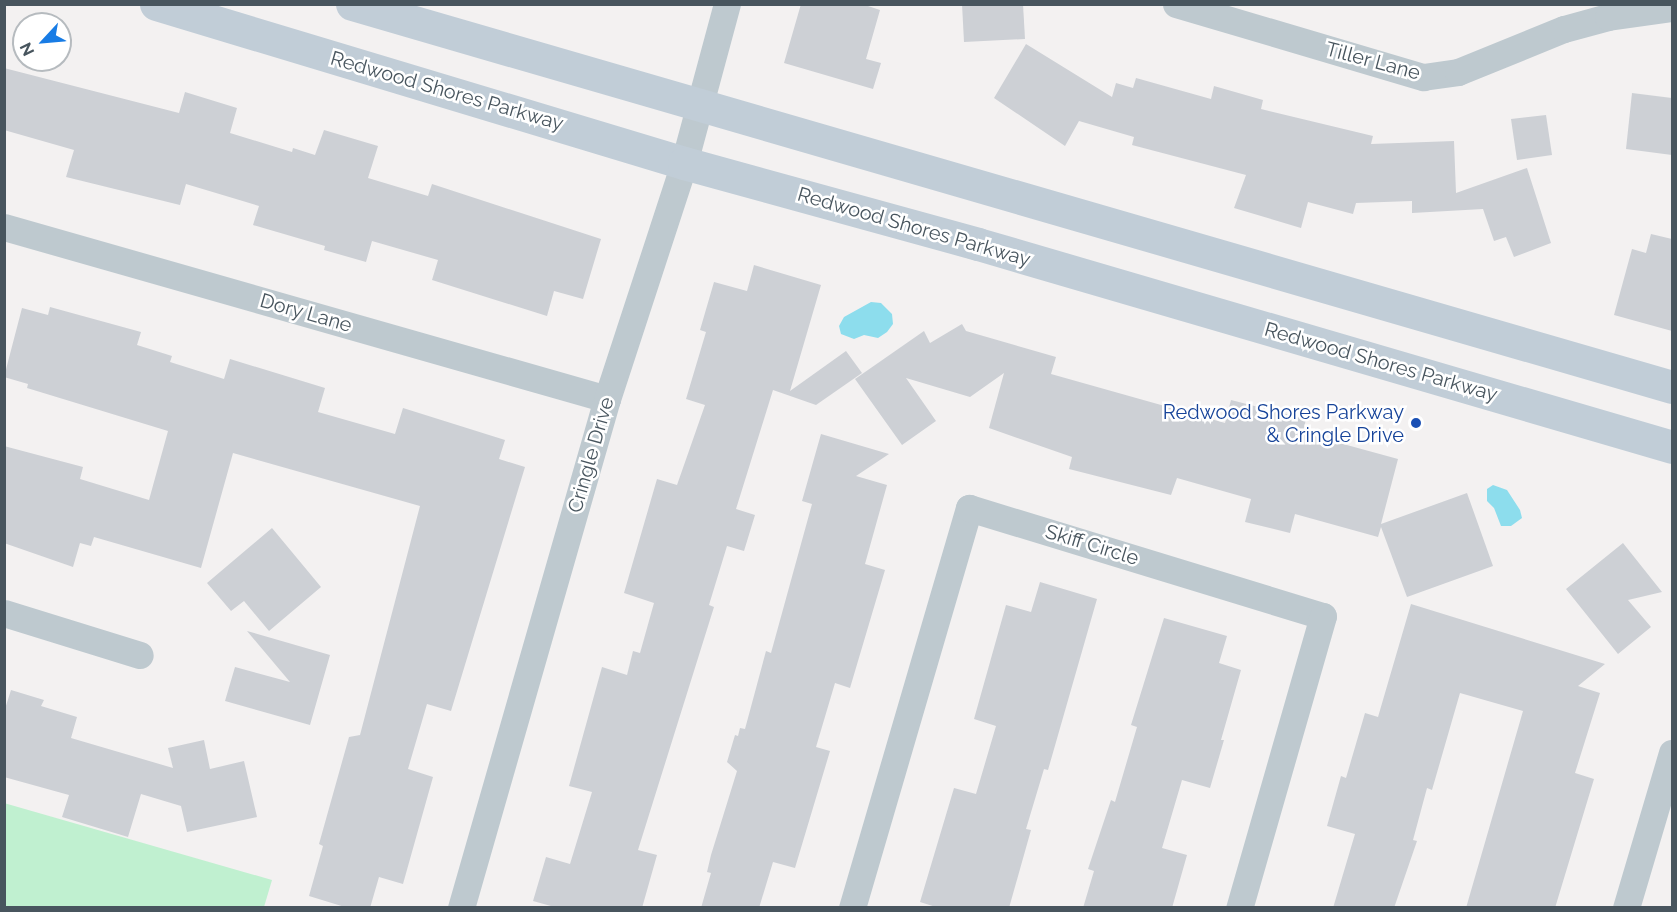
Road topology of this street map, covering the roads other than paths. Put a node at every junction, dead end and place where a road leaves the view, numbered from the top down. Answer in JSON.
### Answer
{"nodes":[{"id":1,"x":156,"y":4,"type":"edge"},
{"id":2,"x":352,"y":4,"type":"edge"},
{"id":3,"x":727,"y":4,"type":"edge"},
{"id":4,"x":1176,"y":4,"type":"edge"},
{"id":5,"x":1662,"y":7,"type":"edge"},
{"id":6,"x":698,"y":105,"type":"junction"},
{"id":7,"x":684,"y":163,"type":"junction"},
{"id":8,"x":4,"y":226,"type":"edge"},
{"id":9,"x":1672,"y":387,"type":"edge"},
{"id":10,"x":607,"y":399,"type":"junction"},
{"id":11,"x":1672,"y":447,"type":"edge"},
{"id":12,"x":4,"y":613,"type":"edge"},
{"id":13,"x":140,"y":655,"type":"dead end"},
{"id":14,"x":1672,"y":753,"type":"edge"},
{"id":15,"x":461,"y":908,"type":"edge"},
{"id":16,"x":852,"y":908,"type":"edge"},
{"id":17,"x":1239,"y":908,"type":"edge"},
{"id":18,"x":1626,"y":908,"type":"edge"}],
"edges":[{"from":1,"to":7,"type":"main road","name":"Redwood Shores Parkway"},
{"from":2,"to":6,"type":"main road"},
{"from":3,"to":6,"type":"street","name":"Cringle Drive"},
{"from":4,"to":5,"type":"street","name":"Tiller Lane"},
{"from":6,"to":7,"type":"street","name":"Cringle Drive"},
{"from":6,"to":9,"type":"main road"},
{"from":7,"to":10,"type":"street","name":"Cringle Drive"},
{"from":7,"to":11,"type":"main road","name":"Redwood Shores Parkway"},
{"from":8,"to":10,"type":"street","name":"Dory Lane"},
{"from":10,"to":15,"type":"street","name":"Cringle Drive"},
{"from":12,"to":13,"type":"street"},
{"from":14,"to":18,"type":"street"},
{"from":16,"to":17,"type":"street","name":"Skiff Circle"}]}
